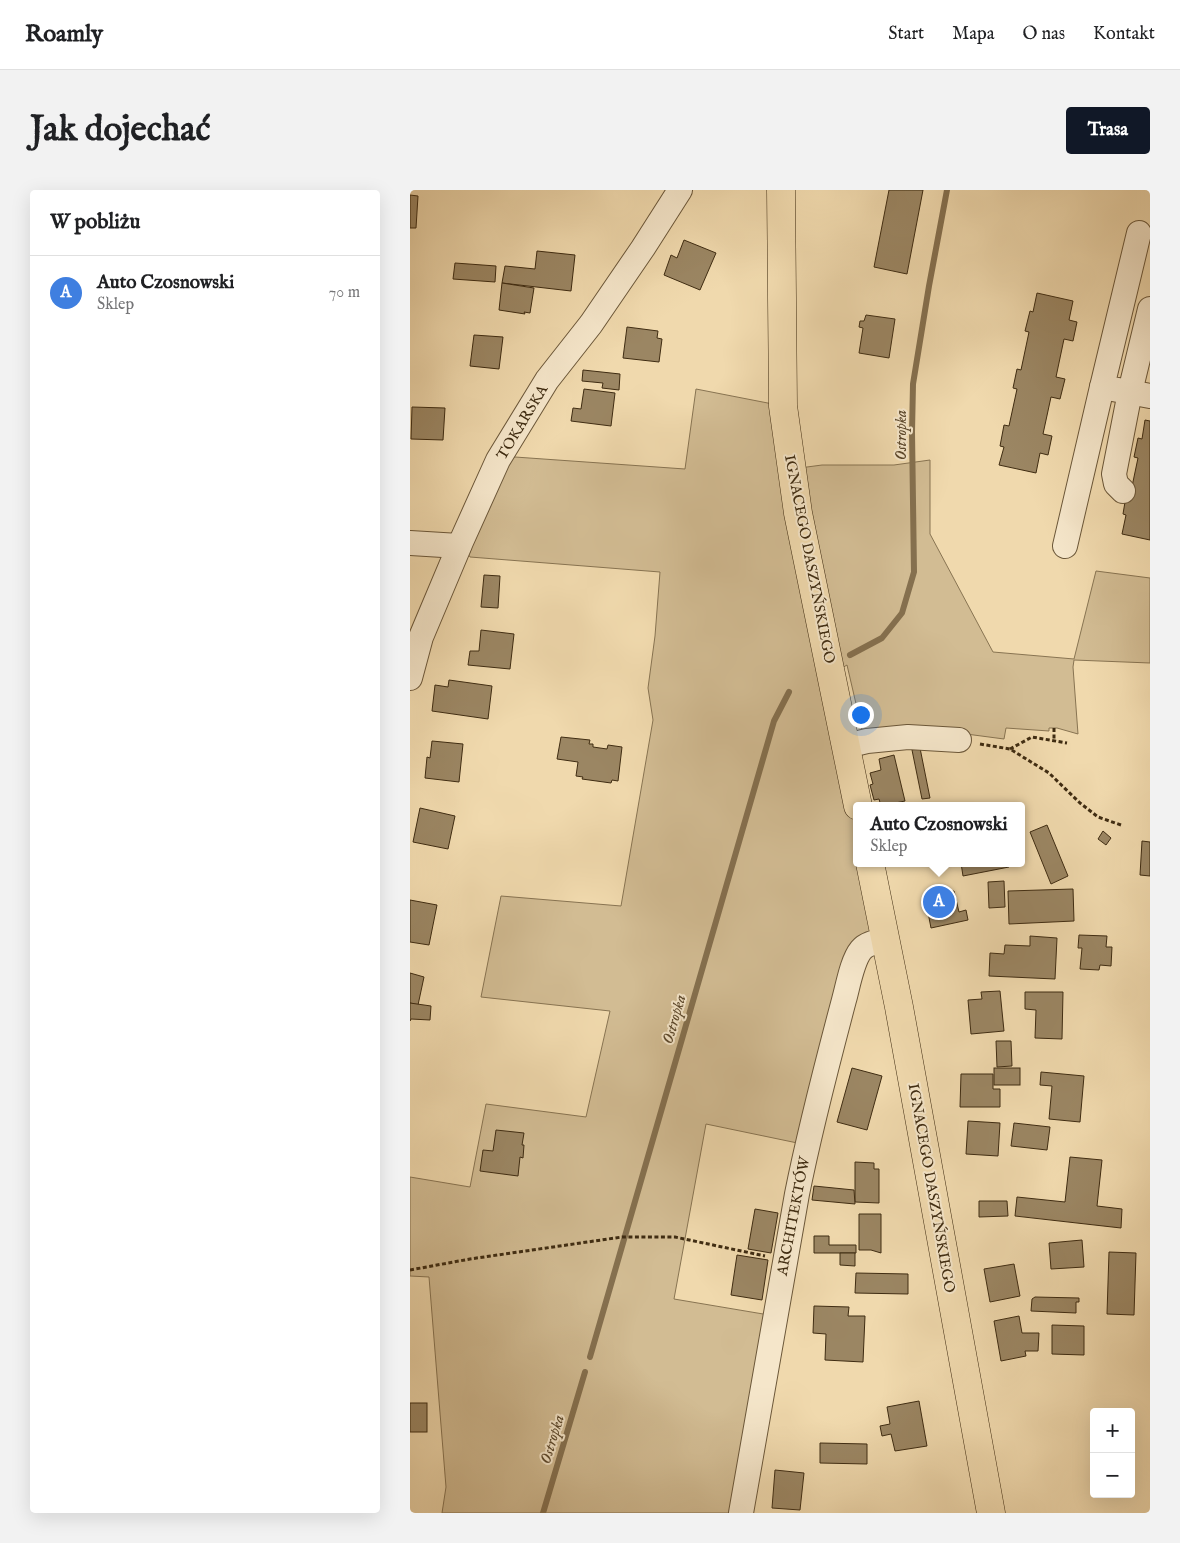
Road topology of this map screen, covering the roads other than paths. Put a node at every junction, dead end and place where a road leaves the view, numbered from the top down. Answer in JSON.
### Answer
{"nodes":[{"id":1,"x":680,"y":190,"type":"edge"},
{"id":2,"x":781,"y":190,"type":"edge"},
{"id":3,"x":1139,"y":233,"type":"dead end"},
{"id":4,"x":1150,"y":309,"type":"edge"},
{"id":5,"x":1102,"y":386,"type":"junction"},
{"id":6,"x":1140,"y":394,"type":"edge"},
{"id":7,"x":1123,"y":490,"type":"dead end"},
{"id":8,"x":410,"y":544,"type":"edge"},
{"id":9,"x":459,"y":546,"type":"junction"},
{"id":10,"x":1064,"y":546,"type":"dead end"},
{"id":11,"x":410,"y":678,"type":"edge"},
{"id":12,"x":959,"y":740,"type":"road end"},
{"id":13,"x":846,"y":746,"type":"junction"},
{"id":14,"x":857,"y":802,"type":"edge"},
{"id":15,"x":871,"y":867,"type":"edge"},
{"id":16,"x":886,"y":940,"type":"junction"},
{"id":17,"x":741,"y":1513,"type":"edge"},
{"id":18,"x":992,"y":1513,"type":"edge"}],
"edges":[{"from":1,"to":9,"type":"street","name":"TOKARSKA"},
{"from":2,"to":13,"type":"main road","name":"IGNACEGO DASZYŃSKIEGO"},
{"from":3,"to":5,"type":"street"},
{"from":4,"to":6,"type":"street"},
{"from":5,"to":6,"type":"street"},
{"from":5,"to":10,"type":"street"},
{"from":6,"to":7,"type":"street"},
{"from":8,"to":9,"type":"street"},
{"from":9,"to":11,"type":"street","name":"TOKARSKA"},
{"from":12,"to":13,"type":"street"},
{"from":13,"to":14,"type":"main road","name":"IGNACEGO DASZYŃSKIEGO"},
{"from":15,"to":16,"type":"main road","name":"IGNACEGO DASZYŃSKIEGO"},
{"from":16,"to":17,"type":"street","name":"ARCHITEKTÓW"},
{"from":16,"to":18,"type":"main road","name":"IGNACEGO DASZYŃSKIEGO"}]}
